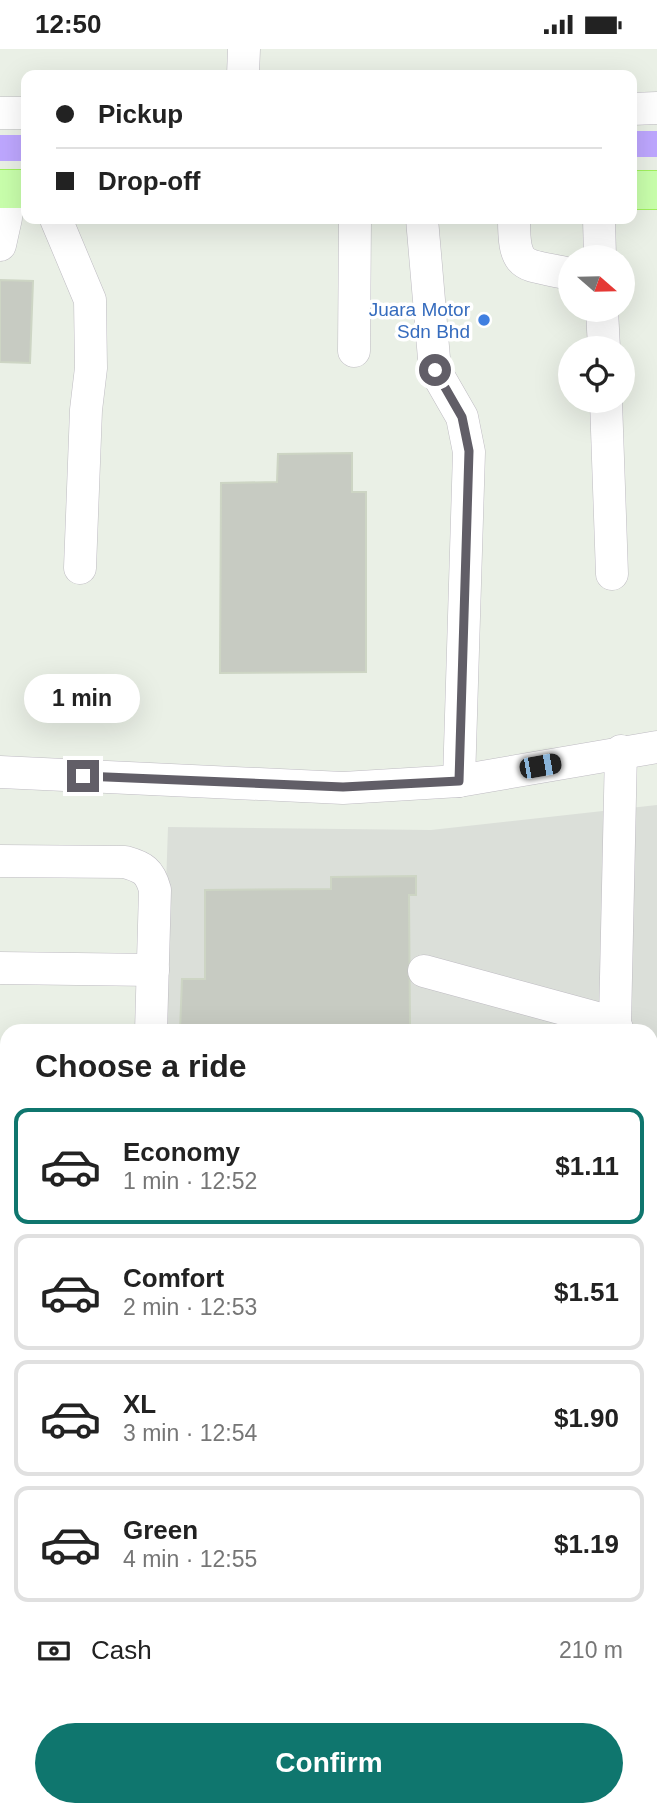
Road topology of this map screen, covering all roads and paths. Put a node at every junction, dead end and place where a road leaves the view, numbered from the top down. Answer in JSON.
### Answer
{"nodes":[{"id":1,"x":244,"y":49,"type":"edge"},
{"id":2,"x":243,"y":70,"type":"edge"},
{"id":3,"x":657,"y":108,"type":"edge"},
{"id":4,"x":637,"y":109,"type":"edge"},
{"id":5,"x":0,"y":113,"type":"edge"},
{"id":6,"x":21,"y":113,"type":"edge"},
{"id":7,"x":11,"y":189,"type":"edge"},
{"id":8,"x":637,"y":190,"type":"edge"},
{"id":9,"x":657,"y":190,"type":"edge"},
{"id":10,"x":58,"y":224,"type":"edge"},
{"id":11,"x":355,"y":224,"type":"edge"},
{"id":12,"x":422,"y":224,"type":"edge"},
{"id":13,"x":513,"y":224,"type":"edge"},
{"id":14,"x":599,"y":224,"type":"edge"},
{"id":15,"x":0,"y":245,"type":"edge"},
{"id":16,"x":600,"y":245,"type":"edge"},
{"id":17,"x":558,"y":271,"type":"edge"},
{"id":18,"x":354,"y":351,"type":"dead end"},
{"id":19,"x":606,"y":413,"type":"edge"},
{"id":20,"x":80,"y":568,"type":"dead end"},
{"id":21,"x":612,"y":574,"type":"dead end"},
{"id":22,"x":657,"y":747,"type":"edge"},
{"id":23,"x":621,"y":751,"type":"junction"},
{"id":24,"x":0,"y":772,"type":"edge"},
{"id":25,"x":459,"y":781,"type":"junction"},
{"id":26,"x":0,"y":861,"type":"edge"},
{"id":27,"x":0,"y":968,"type":"edge"},
{"id":28,"x":153,"y":970,"type":"junction"},
{"id":29,"x":424,"y":971,"type":"dead end"},
{"id":30,"x":151,"y":1024,"type":"edge"},
{"id":31,"x":606,"y":1024,"type":"edge"},
{"id":32,"x":616,"y":1024,"type":"edge"}],
"edges":[{"from":1,"to":2,"type":"street"},
{"from":3,"to":4,"type":"street"},
{"from":5,"to":6,"type":"street"},
{"from":7,"to":15,"type":"street"},
{"from":8,"to":9,"type":"main road"},
{"from":10,"to":20,"type":"street"},
{"from":11,"to":18,"type":"street"},
{"from":12,"to":25,"type":"street"},
{"from":13,"to":17,"type":"street"},
{"from":14,"to":16,"type":"street"},
{"from":19,"to":21,"type":"street"},
{"from":22,"to":23,"type":"street"},
{"from":23,"to":25,"type":"street"},
{"from":23,"to":32,"type":"street"},
{"from":24,"to":25,"type":"street"},
{"from":26,"to":28,"type":"street"},
{"from":27,"to":28,"type":"street"},
{"from":28,"to":30,"type":"street"},
{"from":29,"to":31,"type":"street"}]}
